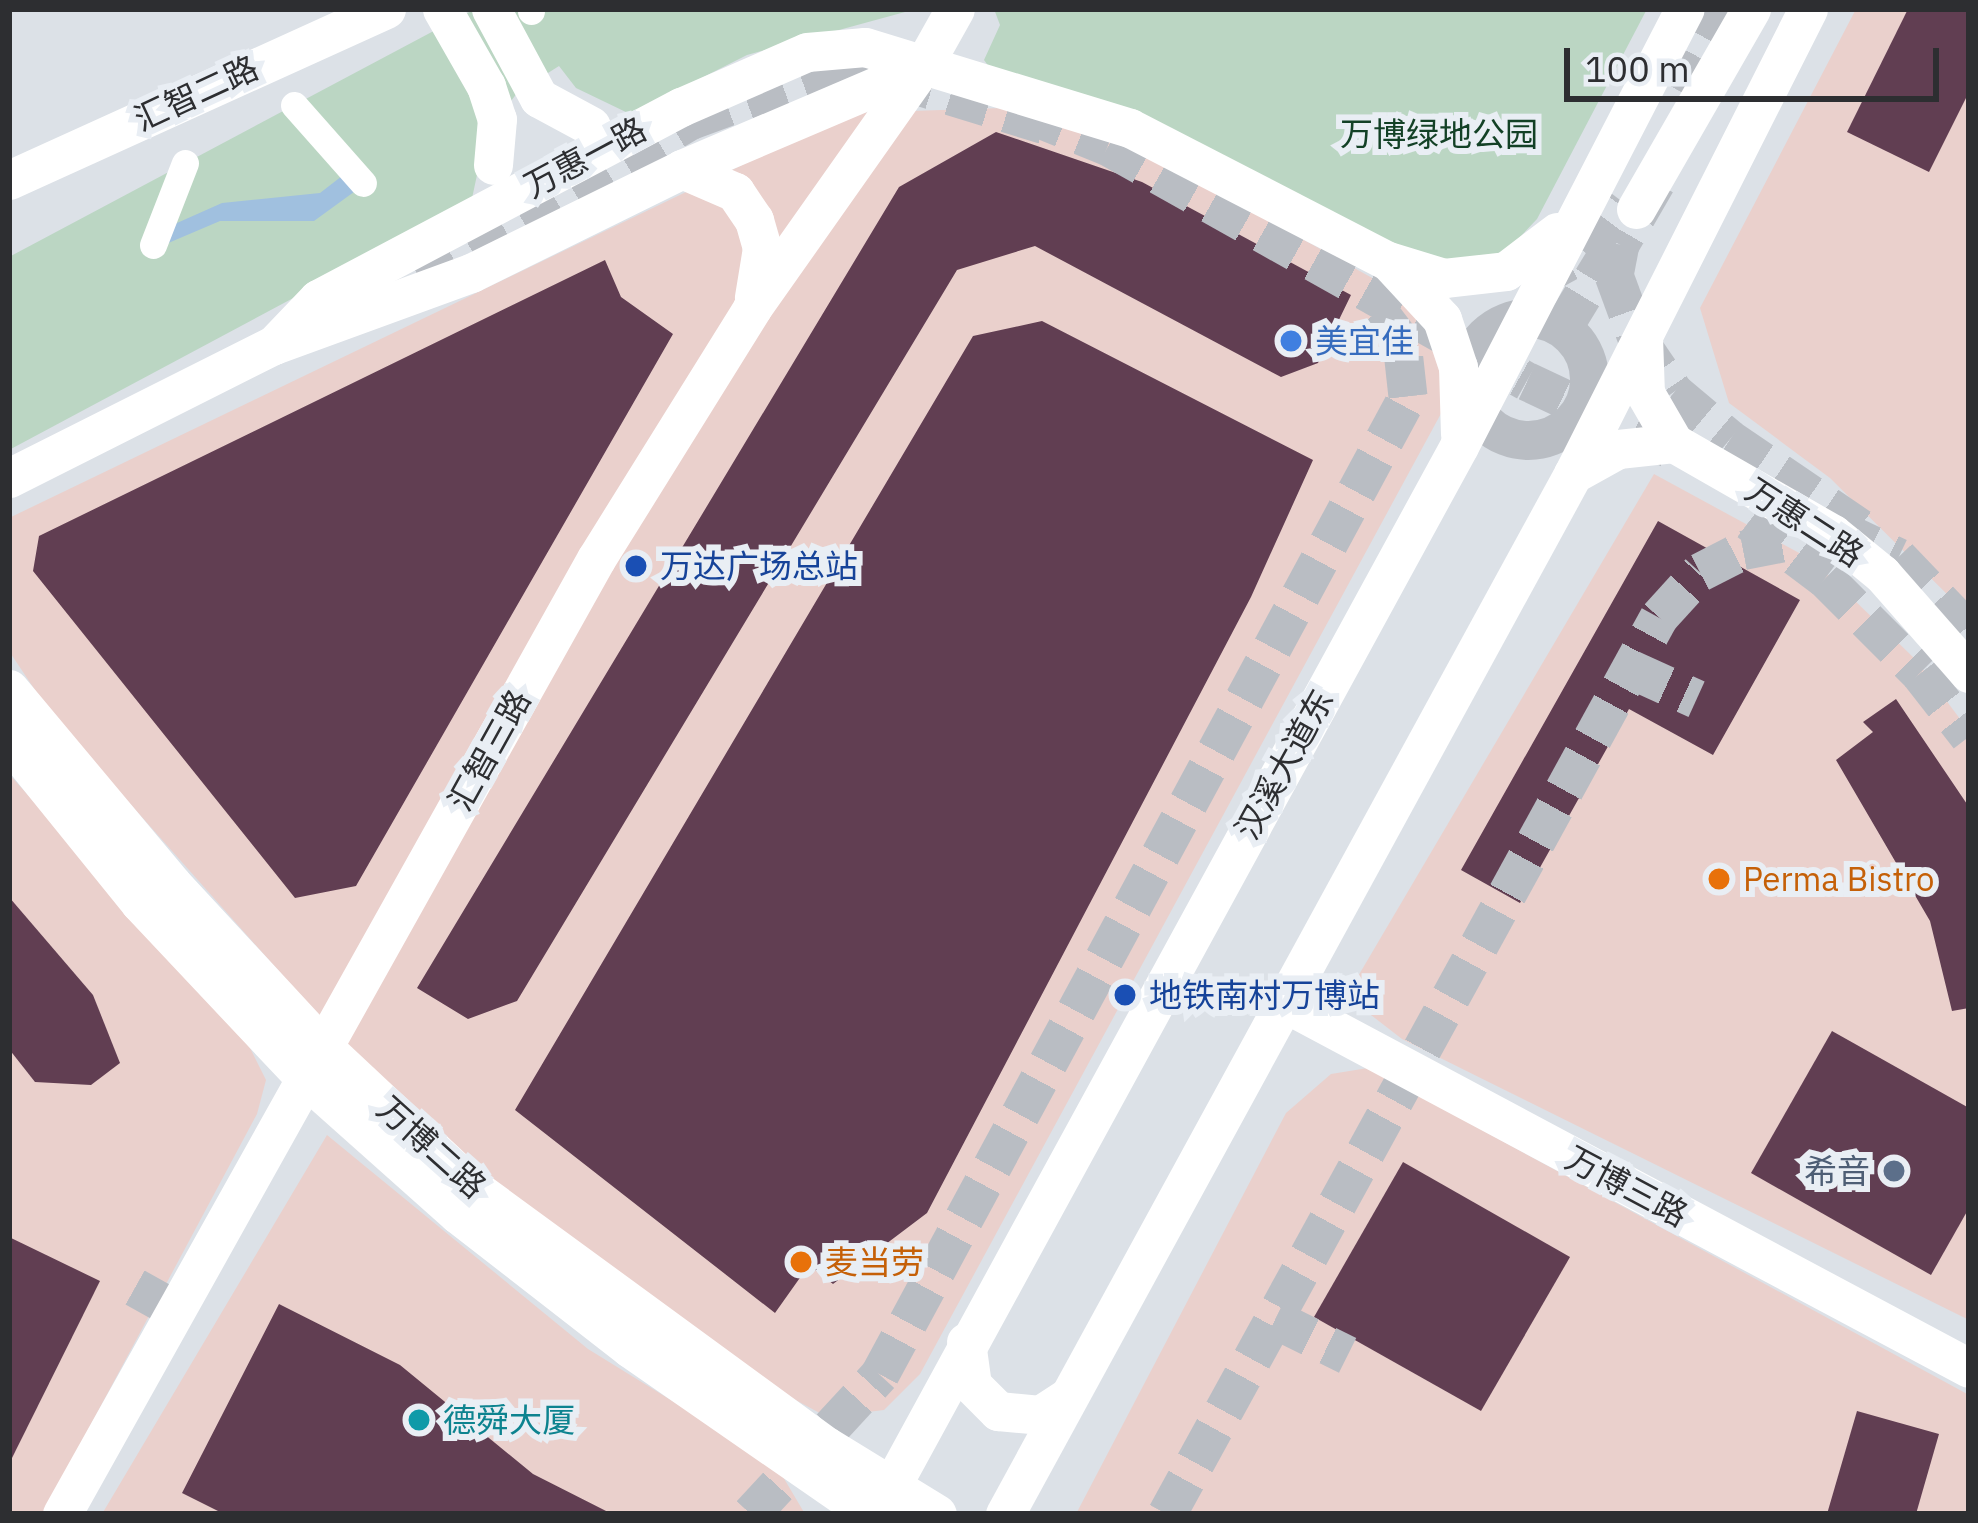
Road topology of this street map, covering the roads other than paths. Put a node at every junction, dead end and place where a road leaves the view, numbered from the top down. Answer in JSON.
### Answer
{"nodes":[{"id":1,"x":386,"y":9,"type":"edge"},
{"id":2,"x":442,"y":9,"type":"edge"},
{"id":3,"x":491,"y":9,"type":"edge"},
{"id":4,"x":1685,"y":9,"type":"edge"},
{"id":5,"x":1751,"y":9,"type":"edge"},
{"id":6,"x":1808,"y":9,"type":"edge"},
{"id":7,"x":949,"y":18,"type":"edge"},
{"id":8,"x":923,"y":66,"type":"junction"},
{"id":9,"x":816,"y":83,"type":"dead end"},
{"id":10,"x":294,"y":105,"type":"dead end"},
{"id":11,"x":591,"y":125,"type":"dead end"},
{"id":12,"x":185,"y":163,"type":"dead end"},
{"id":13,"x":493,"y":165,"type":"dead end"},
{"id":14,"x":682,"y":169,"type":"junction"},
{"id":15,"x":9,"y":180,"type":"edge"},
{"id":16,"x":363,"y":183,"type":"dead end"},
{"id":17,"x":1636,"y":209,"type":"tunnel mouth"},
{"id":18,"x":1570,"y":220,"type":"junction"},
{"id":19,"x":153,"y":245,"type":"dead end"},
{"id":20,"x":1388,"y":261,"type":"junction"},
{"id":21,"x":752,"y":308,"type":"junction"},
{"id":22,"x":1644,"y":329,"type":"junction"},
{"id":23,"x":274,"y":345,"type":"junction"},
{"id":24,"x":1674,"y":443,"type":"junction"},
{"id":25,"x":1460,"y":446,"type":"junction"},
{"id":26,"x":1573,"y":474,"type":"junction"},
{"id":27,"x":9,"y":478,"type":"edge"},
{"id":28,"x":1969,"y":673,"type":"edge"},
{"id":29,"x":9,"y":689,"type":"edge"},
{"id":30,"x":9,"y":741,"type":"edge"},
{"id":31,"x":1285,"y":1004,"type":"junction"},
{"id":32,"x":313,"y":1061,"type":"junction"},
{"id":33,"x":966,"y":1342,"type":"junction"},
{"id":34,"x":1969,"y":1368,"type":"edge"},
{"id":35,"x":1068,"y":1397,"type":"junction"},
{"id":36,"x":928,"y":1414,"type":"junction"},
{"id":37,"x":1044,"y":1444,"type":"junction"},
{"id":38,"x":812,"y":1457,"type":"junction"},
{"id":39,"x":879,"y":1505,"type":"edge"},
{"id":40,"x":62,"y":1514,"type":"edge"},
{"id":41,"x":817,"y":1514,"type":"edge"},
{"id":42,"x":937,"y":1514,"type":"edge"},
{"id":43,"x":1005,"y":1514,"type":"edge"},
{"id":44,"x":1041,"y":1514,"type":"edge"}],
"edges":[{"from":1,"to":15,"type":"street","name":"汇智二路"},
{"from":2,"to":13,"type":"street"},
{"from":3,"to":11,"type":"street"},
{"from":4,"to":18,"type":"street","name":"汉溪大道东"},
{"from":5,"to":17,"type":"street"},
{"from":6,"to":22,"type":"street"},
{"from":7,"to":8,"type":"street","name":"汇智三路"},
{"from":8,"to":14,"type":"street","name":"万惠一路"},
{"from":8,"to":20,"type":"street","name":"万惠一路"},
{"from":8,"to":21,"type":"street","name":"汇智三路"},
{"from":8,"to":23,"type":"street","name":"万惠一路"},
{"from":9,"to":23,"type":"street"},
{"from":10,"to":16,"type":"street"},
{"from":12,"to":19,"type":"street"},
{"from":14,"to":21,"type":"street"},
{"from":14,"to":23,"type":"street","name":"万惠一路"},
{"from":18,"to":20,"type":"street"},
{"from":18,"to":25,"type":"street","name":"汉溪大道东"},
{"from":20,"to":25,"type":"street"},
{"from":21,"to":32,"type":"street","name":"汇智三路"},
{"from":22,"to":24,"type":"street"},
{"from":22,"to":26,"type":"street"},
{"from":23,"to":27,"type":"street","name":"万惠一路"},
{"from":24,"to":26,"type":"street"},
{"from":24,"to":28,"type":"street","name":"万惠二路"},
{"from":25,"to":33,"type":"street","name":"汉溪大道东"},
{"from":26,"to":31,"type":"street"},
{"from":29,"to":32,"type":"street","name":"万博二路"},
{"from":30,"to":32,"type":"street","name":"万博二路"},
{"from":31,"to":34,"type":"street","name":"万博三路"},
{"from":31,"to":35,"type":"street"},
{"from":32,"to":38,"type":"street","name":"万博二路"},
{"from":32,"to":40,"type":"street","name":"汇智三路"},
{"from":33,"to":35,"type":"street"},
{"from":33,"to":36,"type":"street","name":"汉溪大道东"},
{"from":35,"to":37,"type":"street"},
{"from":36,"to":38,"type":"street"},
{"from":36,"to":39,"type":"street","name":"汉溪大道东"},
{"from":37,"to":43,"type":"street"},
{"from":37,"to":44,"type":"street"},
{"from":38,"to":39,"type":"street","name":"万博二路"},
{"from":38,"to":41,"type":"street"},
{"from":39,"to":42,"type":"street","name":"万博二路"}]}
